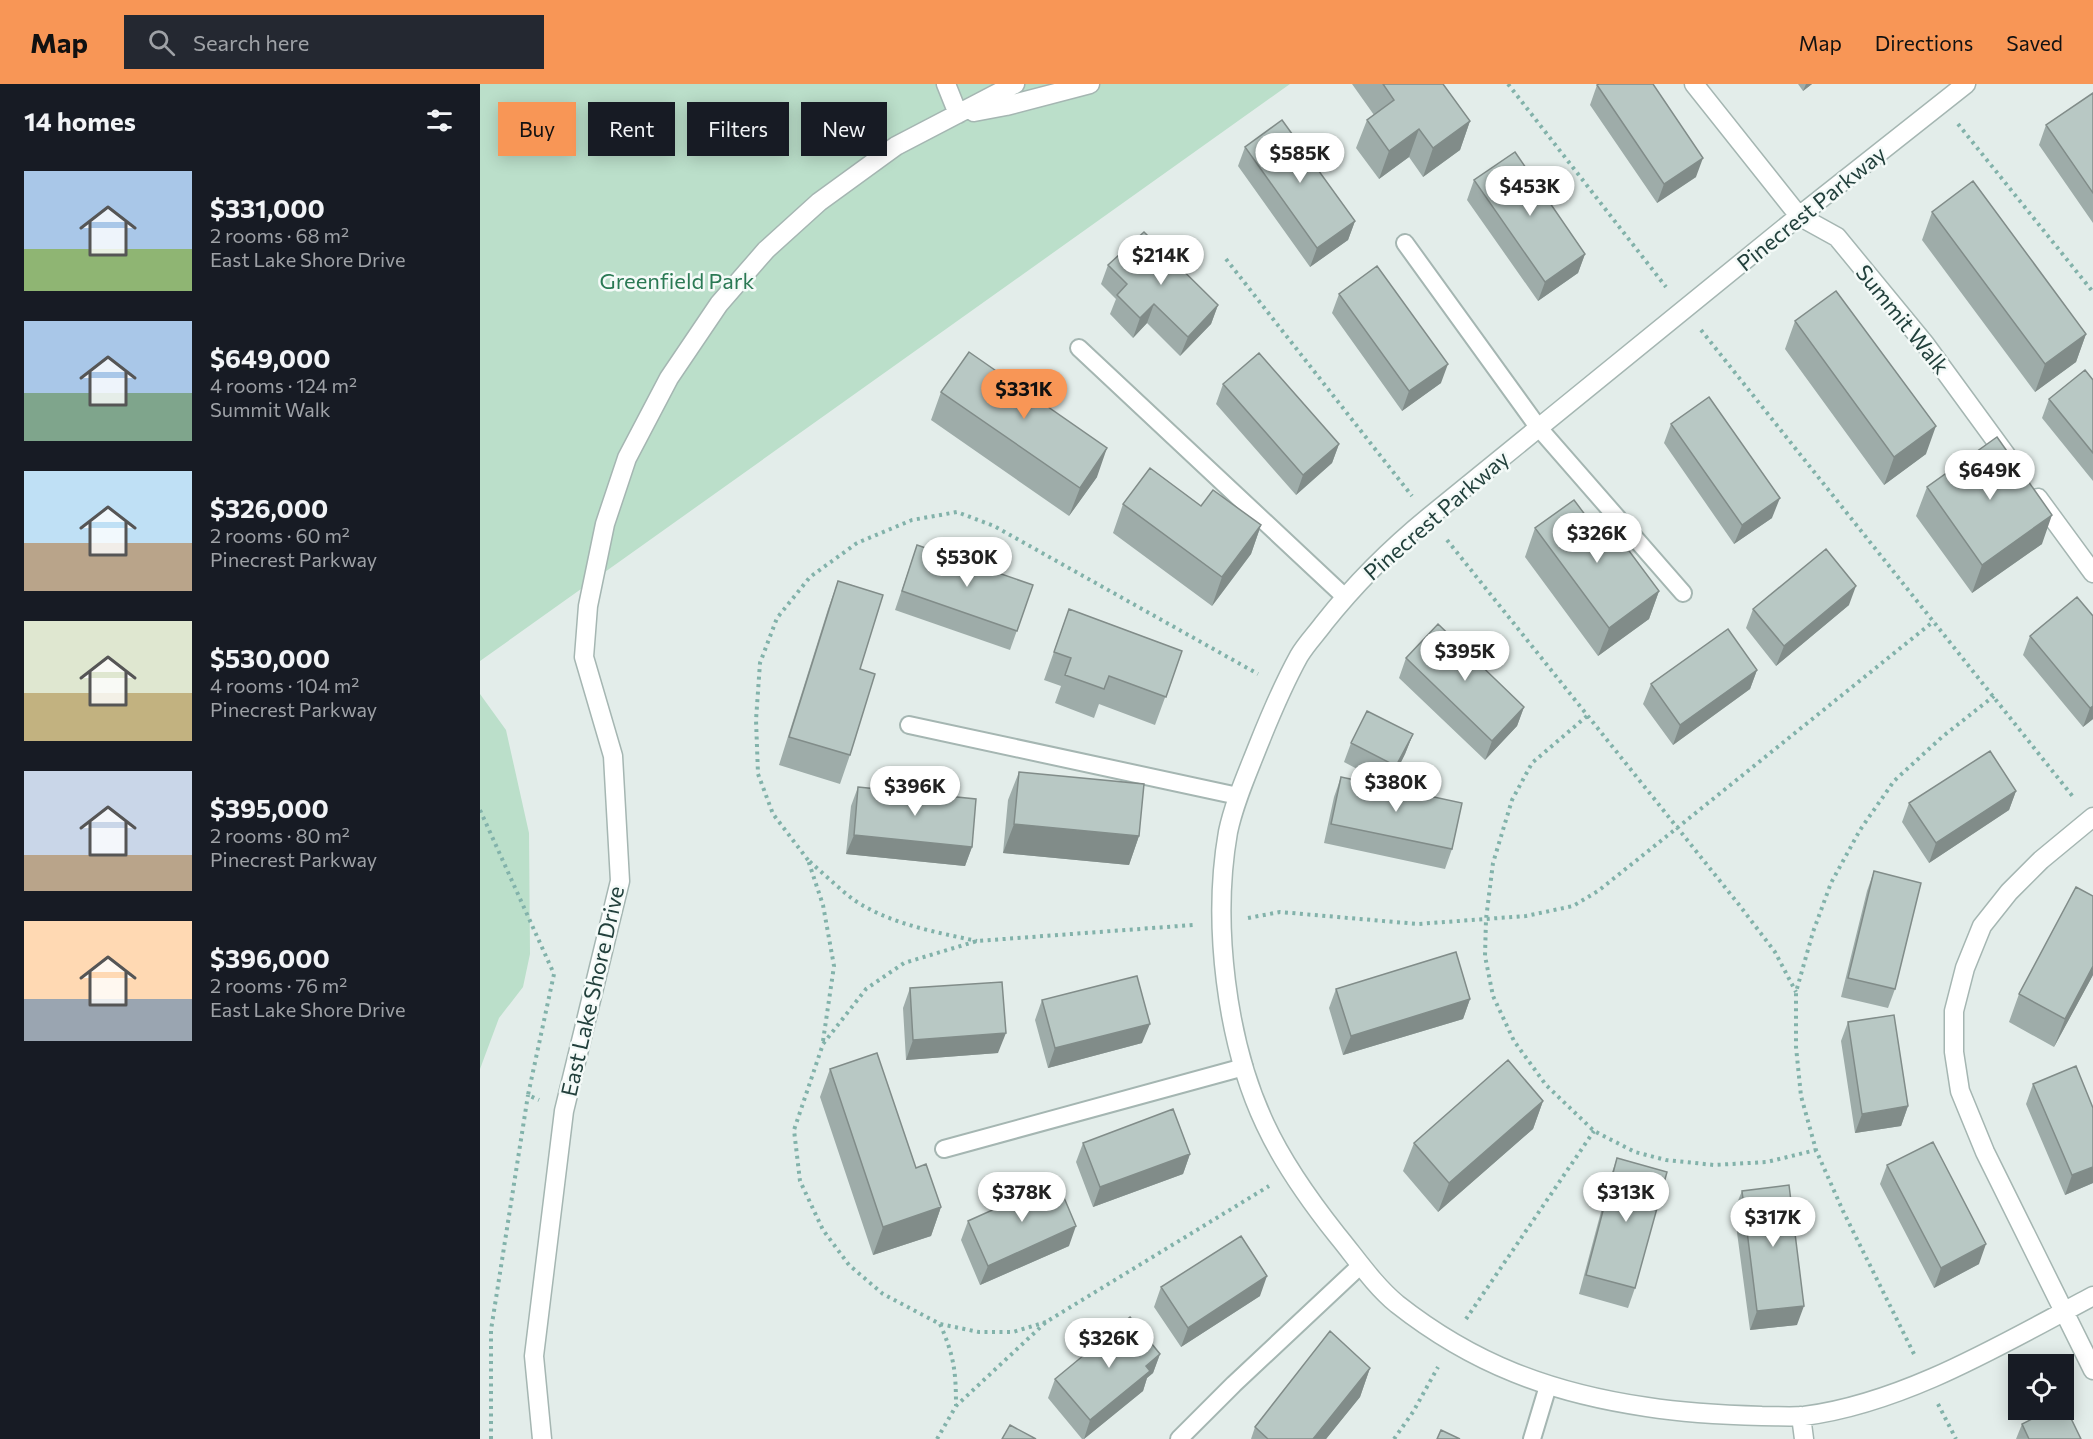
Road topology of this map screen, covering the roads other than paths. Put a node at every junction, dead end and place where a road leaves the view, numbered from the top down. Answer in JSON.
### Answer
{"nodes":[{"id":1,"x":946,"y":84,"type":"edge"},
{"id":2,"x":1015,"y":84,"type":"edge"},
{"id":3,"x":1090,"y":84,"type":"edge"},
{"id":4,"x":1694,"y":84,"type":"edge"},
{"id":5,"x":1966,"y":84,"type":"edge"},
{"id":6,"x":958,"y":114,"type":"junction"},
{"id":7,"x":1799,"y":216,"type":"junction"},
{"id":8,"x":1405,"y":243,"type":"dead end"},
{"id":9,"x":1079,"y":348,"type":"dead end"},
{"id":10,"x":1538,"y":427,"type":"junction"},
{"id":11,"x":2093,"y":573,"type":"edge"},
{"id":12,"x":1683,"y":593,"type":"dead end"},
{"id":13,"x":1345,"y":597,"type":"junction"},
{"id":14,"x":909,"y":725,"type":"dead end"},
{"id":15,"x":1238,"y":796,"type":"junction"},
{"id":16,"x":2092,"y":818,"type":"edge"},
{"id":17,"x":1244,"y":1068,"type":"junction"},
{"id":18,"x":944,"y":1149,"type":"dead end"},
{"id":19,"x":1361,"y":1265,"type":"junction"},
{"id":20,"x":2093,"y":1296,"type":"edge"},
{"id":21,"x":2064,"y":1312,"type":"junction"},
{"id":22,"x":2093,"y":1370,"type":"edge"},
{"id":23,"x":1548,"y":1386,"type":"junction"},
{"id":24,"x":1801,"y":1416,"type":"junction"},
{"id":25,"x":542,"y":1439,"type":"edge"},
{"id":26,"x":1179,"y":1439,"type":"edge"},
{"id":27,"x":1532,"y":1439,"type":"edge"},
{"id":28,"x":1804,"y":1439,"type":"edge"}],
"edges":[{"from":1,"to":6,"type":"street"},
{"from":2,"to":6,"type":"street","name":"East Lake Shore Drive"},
{"from":3,"to":6,"type":"street"},
{"from":4,"to":7,"type":"street","name":"Summit Walk"},
{"from":5,"to":7,"type":"street","name":"Pinecrest Parkway"},
{"from":6,"to":25,"type":"street","name":"East Lake Shore Drive"},
{"from":7,"to":10,"type":"street","name":"Pinecrest Parkway"},
{"from":7,"to":11,"type":"street","name":"Summit Walk"},
{"from":8,"to":10,"type":"lane"},
{"from":9,"to":13,"type":"lane"},
{"from":10,"to":12,"type":"lane"},
{"from":10,"to":13,"type":"street","name":"Pinecrest Parkway"},
{"from":13,"to":15,"type":"street","name":"Pinecrest Parkway"},
{"from":14,"to":15,"type":"lane"},
{"from":15,"to":17,"type":"street","name":"Pinecrest Parkway"},
{"from":16,"to":21,"type":"street"},
{"from":17,"to":18,"type":"lane"},
{"from":17,"to":19,"type":"street","name":"Pinecrest Parkway"},
{"from":19,"to":23,"type":"street","name":"Pinecrest Parkway"},
{"from":19,"to":26,"type":"lane"},
{"from":20,"to":21,"type":"street","name":"Pinecrest Parkway"},
{"from":21,"to":22,"type":"street"},
{"from":21,"to":24,"type":"street","name":"Pinecrest Parkway"},
{"from":23,"to":24,"type":"street","name":"Pinecrest Parkway"},
{"from":23,"to":27,"type":"lane"},
{"from":24,"to":28,"type":"street"}]}
